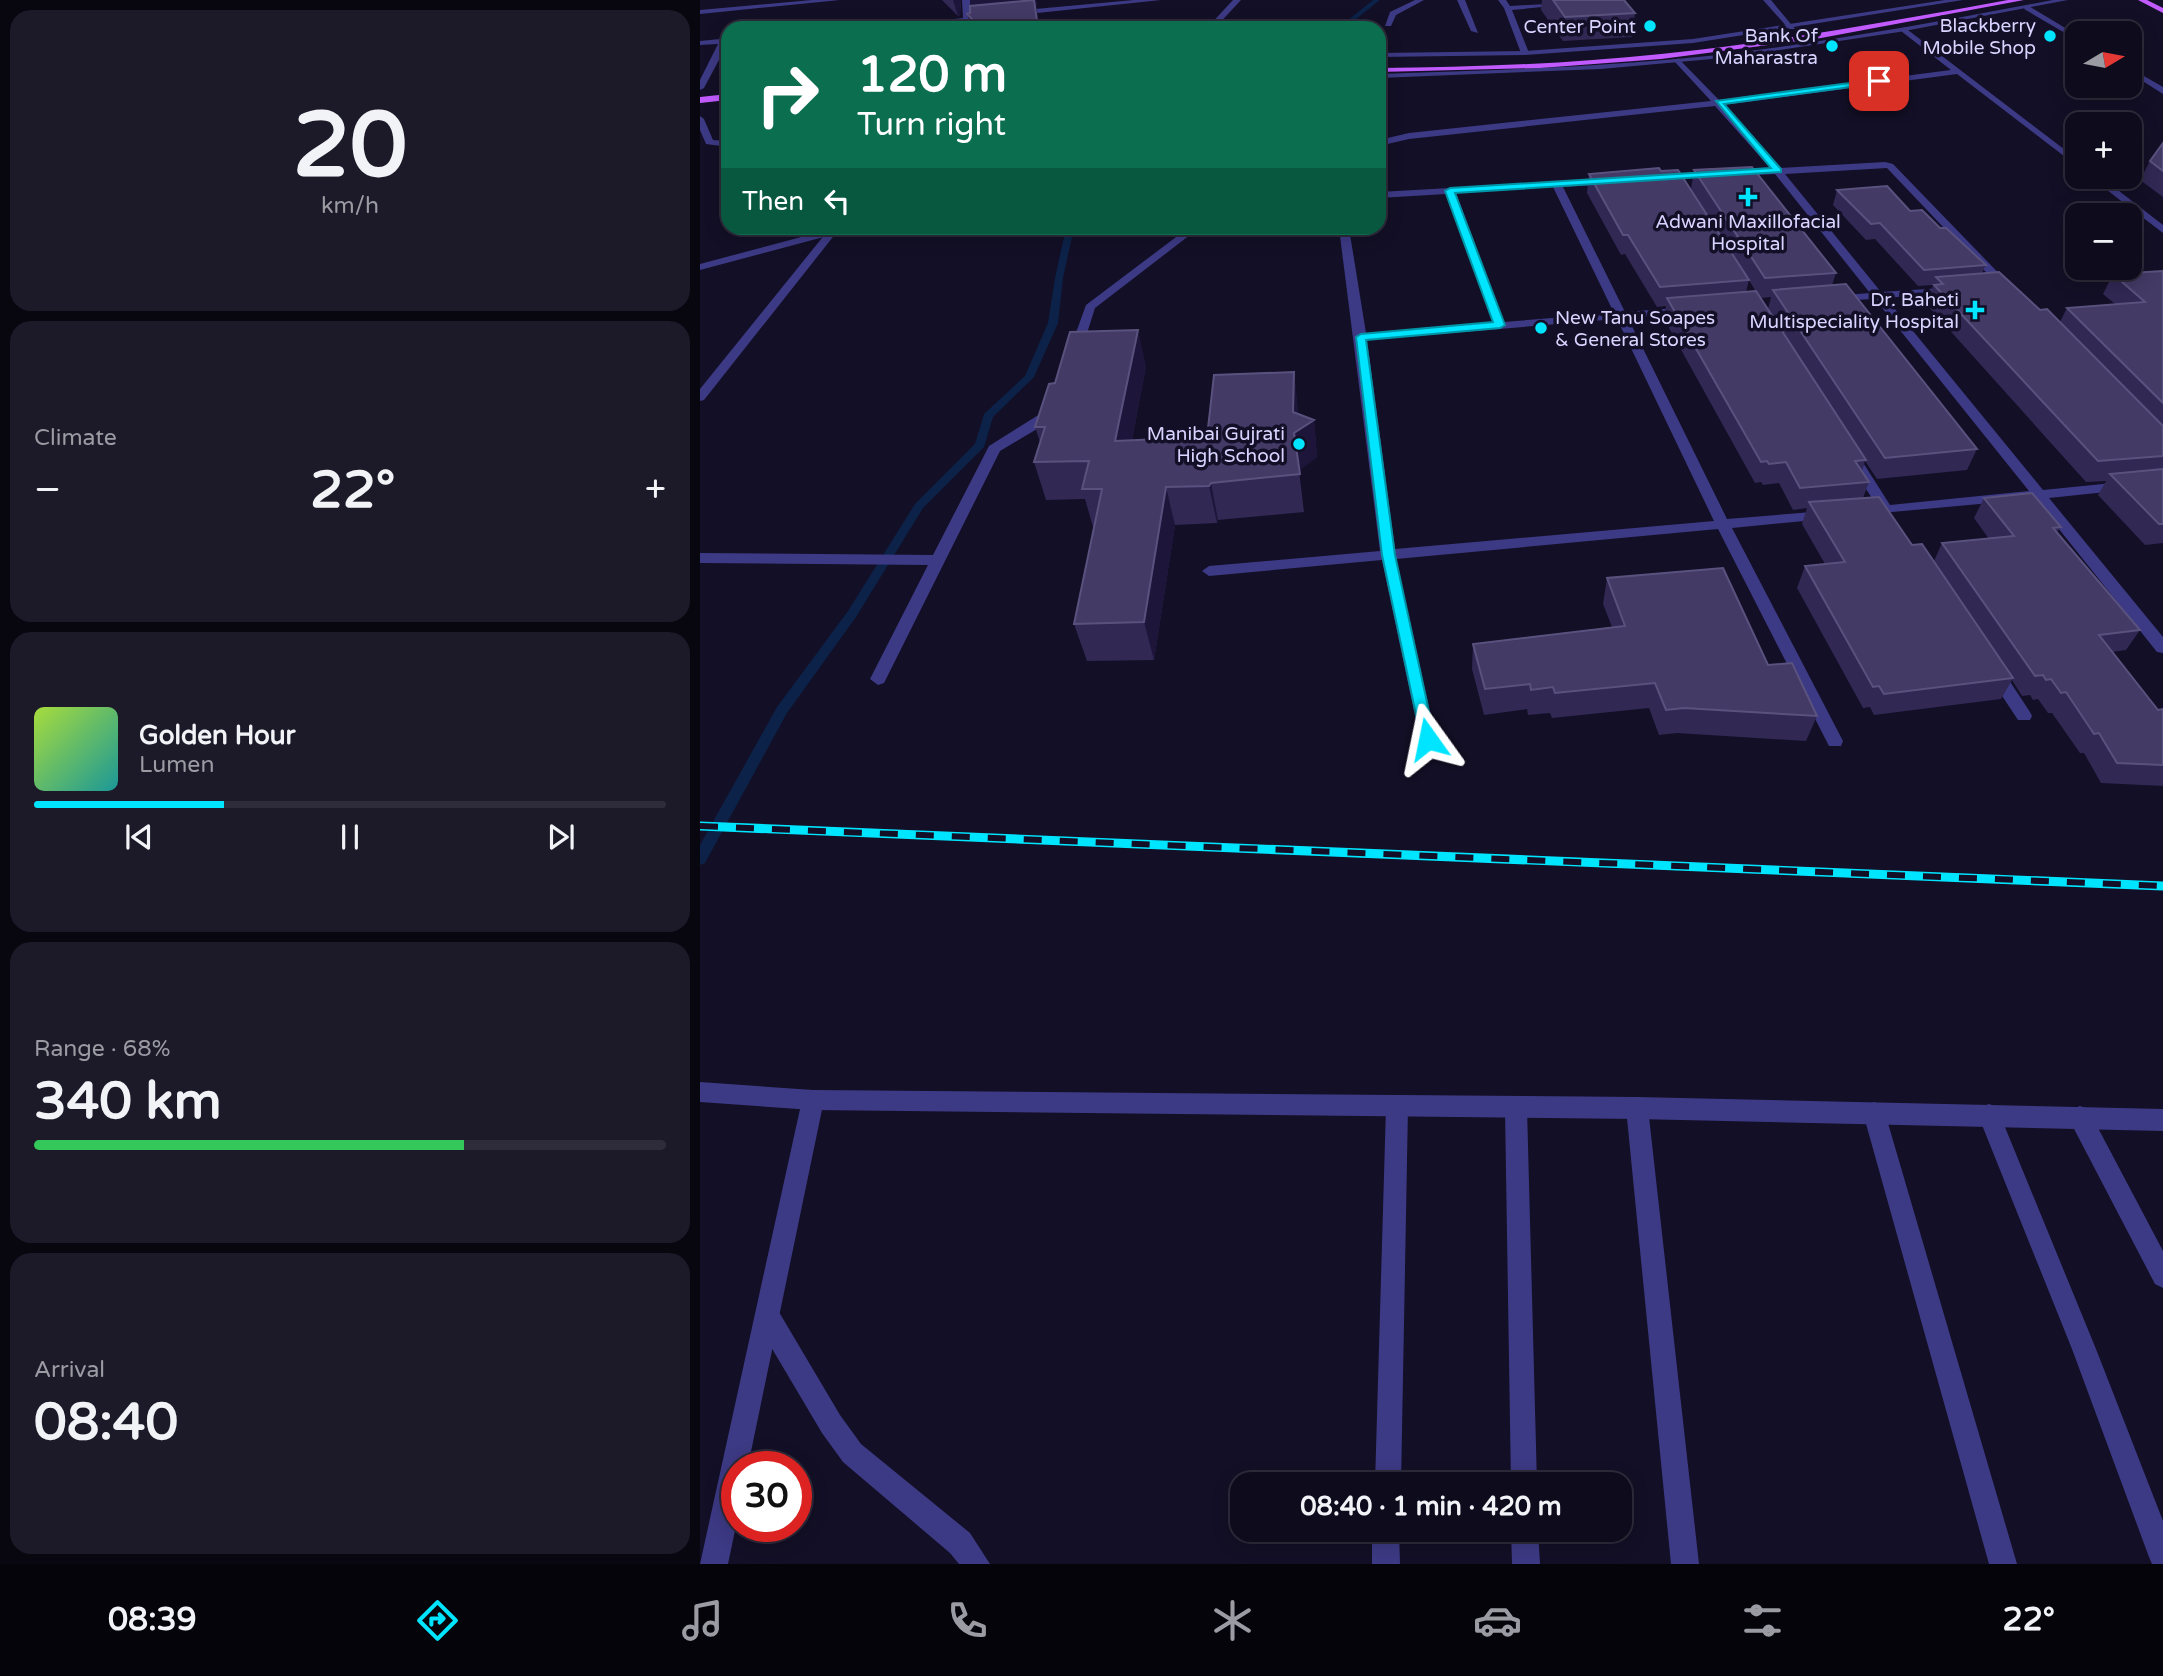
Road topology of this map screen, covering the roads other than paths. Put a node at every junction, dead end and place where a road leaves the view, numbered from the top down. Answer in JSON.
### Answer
{"nodes":[{"id":1,"x":739,"y":0,"type":"edge"},
{"id":2,"x":836,"y":0,"type":"edge"},
{"id":3,"x":966,"y":0,"type":"edge"},
{"id":4,"x":1157,"y":0,"type":"edge"},
{"id":5,"x":1237,"y":0,"type":"edge"},
{"id":6,"x":1420,"y":0,"type":"edge"},
{"id":7,"x":1461,"y":0,"type":"edge"},
{"id":8,"x":1502,"y":0,"type":"edge"},
{"id":9,"x":1611,"y":0,"type":"edge"},
{"id":10,"x":1767,"y":0,"type":"edge"},
{"id":11,"x":1959,"y":0,"type":"edge"},
{"id":12,"x":1982,"y":0,"type":"edge"},
{"id":13,"x":2020,"y":0,"type":"edge"},
{"id":14,"x":2063,"y":0,"type":"edge"},
{"id":15,"x":2142,"y":0,"type":"edge"},
{"id":16,"x":2027,"y":7,"type":"junction"},
{"id":17,"x":1508,"y":8,"type":"junction"},
{"id":18,"x":735,"y":9,"type":"junction"},
{"id":19,"x":2163,"y":11,"type":"edge"},
{"id":20,"x":700,"y":12,"type":"edge"},
{"id":21,"x":731,"y":21,"type":"edge"},
{"id":22,"x":968,"y":21,"type":"edge"},
{"id":23,"x":977,"y":21,"type":"edge"},
{"id":24,"x":1218,"y":21,"type":"edge"},
{"id":25,"x":1388,"y":24,"type":"dead end"},
{"id":26,"x":1792,"y":27,"type":"junction"},
{"id":27,"x":1904,"y":29,"type":"junction"},
{"id":28,"x":1475,"y":30,"type":"dead end"},
{"id":29,"x":2065,"y":31,"type":"edge"},
{"id":30,"x":721,"y":41,"type":"edge"},
{"id":31,"x":700,"y":43,"type":"edge"},
{"id":32,"x":721,"y":50,"type":"edge"},
{"id":33,"x":1525,"y":53,"type":"junction"},
{"id":34,"x":1386,"y":55,"type":"edge"},
{"id":35,"x":1678,"y":60,"type":"junction"},
{"id":36,"x":1386,"y":63,"type":"edge"},
{"id":37,"x":1386,"y":70,"type":"edge"},
{"id":38,"x":1959,"y":71,"type":"junction"},
{"id":39,"x":1386,"y":76,"type":"edge"},
{"id":40,"x":2142,"y":78,"type":"edge"},
{"id":41,"x":721,"y":88,"type":"edge"},
{"id":42,"x":700,"y":90,"type":"edge"},
{"id":43,"x":2163,"y":91,"type":"edge"},
{"id":44,"x":721,"y":98,"type":"edge"},
{"id":45,"x":700,"y":100,"type":"edge"},
{"id":46,"x":1718,"y":103,"type":"junction"},
{"id":47,"x":700,"y":119,"type":"edge"},
{"id":48,"x":1386,"y":141,"type":"edge"},
{"id":49,"x":721,"y":143,"type":"edge"},
{"id":50,"x":2065,"y":154,"type":"edge"},
{"id":51,"x":1777,"y":170,"type":"junction"},
{"id":52,"x":1675,"y":177,"type":"junction"},
{"id":53,"x":1649,"y":179,"type":"edge"},
{"id":54,"x":1623,"y":180,"type":"edge"},
{"id":55,"x":1557,"y":184,"type":"junction"},
{"id":56,"x":1682,"y":189,"type":"edge"},
{"id":57,"x":2110,"y":189,"type":"edge"},
{"id":58,"x":1450,"y":191,"type":"junction"},
{"id":59,"x":1386,"y":195,"type":"edge"},
{"id":60,"x":2163,"y":230,"type":"edge"},
{"id":61,"x":815,"y":235,"type":"edge"},
{"id":62,"x":829,"y":235,"type":"edge"},
{"id":63,"x":1185,"y":235,"type":"edge"},
{"id":64,"x":1345,"y":235,"type":"edge"},
{"id":65,"x":700,"y":267,"type":"edge"},
{"id":66,"x":2003,"y":285,"type":"junction"},
{"id":67,"x":1989,"y":286,"type":"edge"},
{"id":68,"x":1961,"y":288,"type":"edge"},
{"id":69,"x":2013,"y":294,"type":"edge"},
{"id":70,"x":1878,"y":296,"type":"junction"},
{"id":71,"x":1824,"y":300,"type":"edge"},
{"id":72,"x":1703,"y":309,"type":"edge"},
{"id":73,"x":1623,"y":316,"type":"junction"},
{"id":74,"x":1500,"y":325,"type":"junction"},
{"id":75,"x":1361,"y":337,"type":"junction"},
{"id":76,"x":1069,"y":369,"type":"edge"},
{"id":77,"x":1060,"y":395,"type":"edge"},
{"id":78,"x":700,"y":397,"type":"edge"},
{"id":79,"x":1850,"y":453,"type":"edge"},
{"id":80,"x":2163,"y":482,"type":"edge"},
{"id":81,"x":2038,"y":495,"type":"junction"},
{"id":82,"x":1890,"y":515,"type":"junction"},
{"id":83,"x":1723,"y":525,"type":"junction"},
{"id":84,"x":1388,"y":555,"type":"junction"},
{"id":85,"x":700,"y":558,"type":"edge"},
{"id":86,"x":931,"y":560,"type":"junction"},
{"id":87,"x":1209,"y":571,"type":"dead end"},
{"id":88,"x":2163,"y":649,"type":"edge"},
{"id":89,"x":1986,"y":658,"type":"edge"},
{"id":90,"x":878,"y":679,"type":"dead end"},
{"id":91,"x":2024,"y":716,"type":"dead end"},
{"id":92,"x":1428,"y":739,"type":"dead end"},
{"id":93,"x":1835,"y":741,"type":"dead end"},
{"id":94,"x":700,"y":1092,"type":"edge"},
{"id":95,"x":813,"y":1100,"type":"junction"},
{"id":96,"x":1397,"y":1107,"type":"junction"},
{"id":97,"x":1516,"y":1108,"type":"junction"},
{"id":98,"x":1637,"y":1108,"type":"junction"},
{"id":99,"x":1874,"y":1113,"type":"junction"},
{"id":100,"x":1989,"y":1115,"type":"junction"},
{"id":101,"x":2080,"y":1117,"type":"junction"},
{"id":102,"x":2163,"y":1120,"type":"edge"},
{"id":103,"x":2163,"y":1276,"type":"edge"},
{"id":104,"x":767,"y":1316,"type":"junction"},
{"id":105,"x":1388,"y":1472,"type":"edge"},
{"id":106,"x":1524,"y":1472,"type":"edge"},
{"id":107,"x":1386,"y":1542,"type":"edge"},
{"id":108,"x":1525,"y":1542,"type":"edge"},
{"id":109,"x":2163,"y":1557,"type":"edge"},
{"id":110,"x":714,"y":1564,"type":"edge"},
{"id":111,"x":976,"y":1564,"type":"edge"},
{"id":112,"x":1385,"y":1564,"type":"edge"},
{"id":113,"x":1526,"y":1564,"type":"edge"},
{"id":114,"x":1685,"y":1564,"type":"edge"},
{"id":115,"x":2003,"y":1564,"type":"edge"}],
"edges":[{"from":1,"to":18,"type":"street"},
{"from":2,"to":18,"type":"street"},
{"from":3,"to":22,"type":"street"},
{"from":4,"to":23,"type":"street"},
{"from":5,"to":24,"type":"street"},
{"from":6,"to":25,"type":"street"},
{"from":7,"to":28,"type":"street"},
{"from":8,"to":17,"type":"street"},
{"from":9,"to":17,"type":"street"},
{"from":10,"to":26,"type":"street"},
{"from":11,"to":26,"type":"street"},
{"from":12,"to":36,"type":"main road"},
{"from":13,"to":37,"type":"main road"},
{"from":14,"to":16,"type":"street"},
{"from":15,"to":19,"type":"main road"},
{"from":16,"to":27,"type":"street"},
{"from":16,"to":29,"type":"street"},
{"from":17,"to":33,"type":"street"},
{"from":18,"to":20,"type":"street"},
{"from":18,"to":21,"type":"street"},
{"from":26,"to":33,"type":"street"},
{"from":27,"to":35,"type":"street"},
{"from":27,"to":38,"type":"street"},
{"from":30,"to":31,"type":"street"},
{"from":32,"to":42,"type":"street"},
{"from":33,"to":34,"type":"street"},
{"from":35,"to":39,"type":"street"},
{"from":35,"to":46,"type":"street"},
{"from":38,"to":46,"type":"street"},
{"from":38,"to":50,"type":"street"},
{"from":40,"to":43,"type":"street"},
{"from":41,"to":42,"type":"main road"},
{"from":44,"to":45,"type":"main road"},
{"from":46,"to":48,"type":"street"},
{"from":46,"to":51,"type":"street"},
{"from":47,"to":49,"type":"street"},
{"from":51,"to":52,"type":"street"},
{"from":51,"to":66,"type":"street"},
{"from":51,"to":70,"type":"street"},
{"from":52,"to":53,"type":"street"},
{"from":52,"to":56,"type":"street"},
{"from":54,"to":55,"type":"street"},
{"from":55,"to":58,"type":"street"},
{"from":55,"to":73,"type":"street"},
{"from":57,"to":60,"type":"street"},
{"from":58,"to":59,"type":"street"},
{"from":58,"to":74,"type":"street"},
{"from":61,"to":65,"type":"street"},
{"from":62,"to":78,"type":"street"},
{"from":63,"to":76,"type":"street"},
{"from":64,"to":75,"type":"street"},
{"from":66,"to":67,"type":"street"},
{"from":66,"to":69,"type":"street"},
{"from":68,"to":70,"type":"street"},
{"from":70,"to":71,"type":"street"},
{"from":70,"to":81,"type":"street"},
{"from":72,"to":73,"type":"street"},
{"from":73,"to":74,"type":"street"},
{"from":73,"to":83,"type":"street"},
{"from":74,"to":75,"type":"street"},
{"from":75,"to":84,"type":"street"},
{"from":77,"to":86,"type":"street"},
{"from":79,"to":82,"type":"street"},
{"from":80,"to":81,"type":"street"},
{"from":81,"to":82,"type":"street"},
{"from":81,"to":88,"type":"street"},
{"from":82,"to":83,"type":"street"},
{"from":83,"to":84,"type":"street"},
{"from":83,"to":93,"type":"street"},
{"from":84,"to":87,"type":"street"},
{"from":84,"to":92,"type":"street"},
{"from":85,"to":86,"type":"street"},
{"from":86,"to":90,"type":"street"},
{"from":89,"to":91,"type":"street"},
{"from":94,"to":95,"type":"street"},
{"from":95,"to":96,"type":"street"},
{"from":95,"to":104,"type":"street"},
{"from":96,"to":97,"type":"street"},
{"from":96,"to":105,"type":"street"},
{"from":97,"to":98,"type":"street"},
{"from":97,"to":106,"type":"street"},
{"from":98,"to":99,"type":"street"},
{"from":98,"to":114,"type":"street"},
{"from":99,"to":100,"type":"street"},
{"from":99,"to":115,"type":"street"},
{"from":100,"to":101,"type":"street"},
{"from":100,"to":109,"type":"street"},
{"from":101,"to":102,"type":"street"},
{"from":101,"to":103,"type":"street"},
{"from":104,"to":110,"type":"street"},
{"from":104,"to":111,"type":"street"},
{"from":107,"to":112,"type":"street"},
{"from":108,"to":113,"type":"street"}]}
